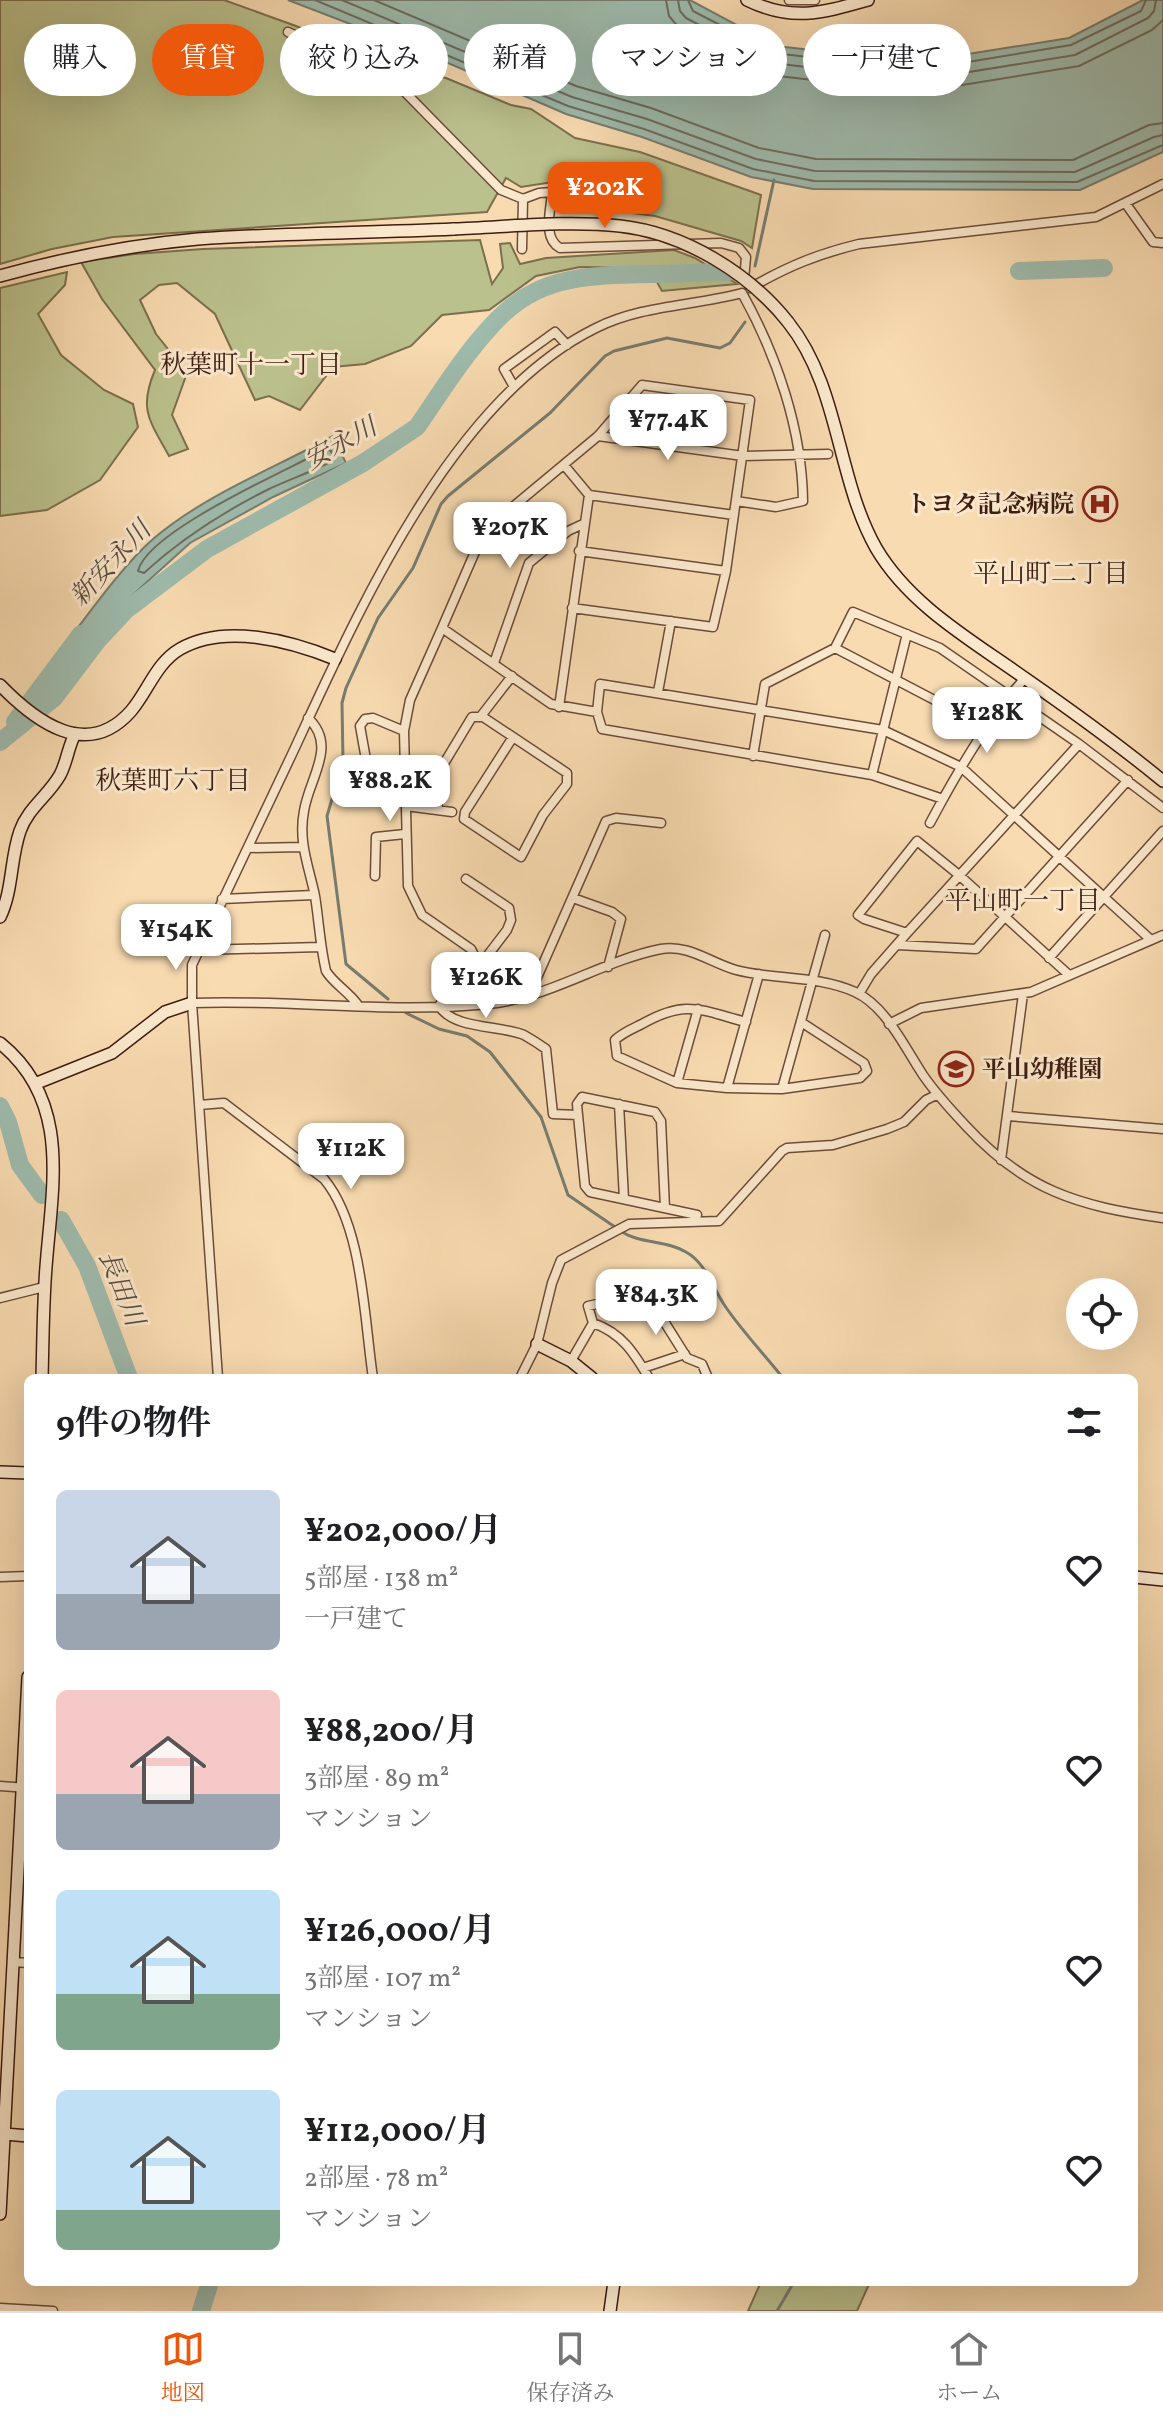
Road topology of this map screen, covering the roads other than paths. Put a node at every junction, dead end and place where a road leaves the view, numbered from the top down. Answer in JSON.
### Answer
{"nodes":[{"id":1,"x":747,"y":0,"type":"edge"},
{"id":2,"x":789,"y":0,"type":"edge"},
{"id":3,"x":815,"y":0,"type":"edge"},
{"id":4,"x":868,"y":0,"type":"edge"},
{"id":5,"x":409,"y":96,"type":"edge"},
{"id":6,"x":1163,"y":184,"type":"edge"},
{"id":7,"x":523,"y":199,"type":"junction"},
{"id":8,"x":1126,"y":204,"type":"junction"},
{"id":9,"x":1163,"y":243,"type":"edge"},
{"id":10,"x":522,"y":249,"type":"dead end"},
{"id":11,"x":0,"y":276,"type":"edge"},
{"id":12,"x":742,"y":293,"type":"junction"},
{"id":13,"x":567,"y":345,"type":"junction"},
{"id":14,"x":513,"y":385,"type":"junction"},
{"id":15,"x":598,"y":436,"type":"junction"},
{"id":16,"x":828,"y":454,"type":"dead end"},
{"id":17,"x":800,"y":455,"type":"junction"},
{"id":18,"x":743,"y":456,"type":"junction"},
{"id":19,"x":564,"y":465,"type":"junction"},
{"id":20,"x":589,"y":495,"type":"junction"},
{"id":21,"x":736,"y":501,"type":"junction"},
{"id":22,"x":734,"y":515,"type":"junction"},
{"id":23,"x":583,"y":524,"type":"junction"},
{"id":24,"x":579,"y":551,"type":"junction"},
{"id":25,"x":726,"y":571,"type":"junction"},
{"id":26,"x":572,"y":608,"type":"junction"},
{"id":27,"x":671,"y":621,"type":"junction"},
{"id":28,"x":442,"y":628,"type":"junction"},
{"id":29,"x":907,"y":634,"type":"junction"},
{"id":30,"x":835,"y":648,"type":"junction"},
{"id":31,"x":335,"y":659,"type":"junction"},
{"id":32,"x":494,"y":663,"type":"junction"},
{"id":33,"x":512,"y":676,"type":"junction"},
{"id":34,"x":1025,"y":678,"type":"junction"},
{"id":35,"x":895,"y":681,"type":"junction"},
{"id":36,"x":0,"y":685,"type":"edge"},
{"id":37,"x":658,"y":692,"type":"junction"},
{"id":38,"x":1010,"y":695,"type":"junction"},
{"id":39,"x":559,"y":707,"type":"junction"},
{"id":40,"x":759,"y":709,"type":"junction"},
{"id":41,"x":597,"y":712,"type":"junction"},
{"id":42,"x":481,"y":716,"type":"junction"},
{"id":43,"x":308,"y":718,"type":"junction"},
{"id":44,"x":986,"y":727,"type":"junction"},
{"id":45,"x":883,"y":730,"type":"junction"},
{"id":46,"x":404,"y":731,"type":"junction"},
{"id":47,"x":75,"y":734,"type":"junction"},
{"id":48,"x":513,"y":737,"type":"junction"},
{"id":49,"x":1079,"y":744,"type":"junction"},
{"id":50,"x":753,"y":756,"type":"junction"},
{"id":51,"x":961,"y":767,"type":"junction"},
{"id":52,"x":404,"y":774,"type":"junction"},
{"id":53,"x":872,"y":775,"type":"junction"},
{"id":54,"x":1128,"y":780,"type":"junction"},
{"id":55,"x":1163,"y":781,"type":"edge"},
{"id":56,"x":943,"y":799,"type":"junction"},
{"id":57,"x":406,"y":806,"type":"junction"},
{"id":58,"x":438,"y":808,"type":"junction"},
{"id":59,"x":1163,"y":808,"type":"edge"},
{"id":60,"x":452,"y":812,"type":"dead end"},
{"id":61,"x":1013,"y":817,"type":"junction"},
{"id":62,"x":661,"y":823,"type":"dead end"},
{"id":63,"x":930,"y":823,"type":"dead end"},
{"id":64,"x":1163,"y":831,"type":"edge"},
{"id":65,"x":405,"y":834,"type":"junction"},
{"id":66,"x":302,"y":847,"type":"junction"},
{"id":67,"x":248,"y":848,"type":"junction"},
{"id":68,"x":1059,"y":856,"type":"junction"},
{"id":69,"x":959,"y":875,"type":"junction"},
{"id":70,"x":375,"y":876,"type":"dead end"},
{"id":71,"x":466,"y":879,"type":"dead end"},
{"id":72,"x":314,"y":895,"type":"junction"},
{"id":73,"x":1104,"y":897,"type":"junction"},
{"id":74,"x":573,"y":898,"type":"junction"},
{"id":75,"x":222,"y":899,"type":"junction"},
{"id":76,"x":1004,"y":916,"type":"junction"},
{"id":77,"x":0,"y":917,"type":"edge"},
{"id":78,"x":907,"y":933,"type":"junction"},
{"id":79,"x":825,"y":935,"type":"dead end"},
{"id":80,"x":1163,"y":935,"type":"edge"},
{"id":81,"x":1150,"y":939,"type":"junction"},
{"id":82,"x":897,"y":945,"type":"junction"},
{"id":83,"x":321,"y":947,"type":"junction"},
{"id":84,"x":199,"y":950,"type":"junction"},
{"id":85,"x":1049,"y":958,"type":"junction"},
{"id":86,"x":608,"y":967,"type":"junction"},
{"id":87,"x":759,"y":974,"type":"junction"},
{"id":88,"x":1069,"y":975,"type":"junction"},
{"id":89,"x":813,"y":980,"type":"junction"},
{"id":90,"x":859,"y":994,"type":"junction"},
{"id":91,"x":1023,"y":994,"type":"junction"},
{"id":92,"x":528,"y":998,"type":"junction"},
{"id":93,"x":192,"y":1003,"type":"junction"},
{"id":94,"x":358,"y":1005,"type":"junction"},
{"id":95,"x":444,"y":1006,"type":"junction"},
{"id":96,"x":698,"y":1009,"type":"junction"},
{"id":97,"x":746,"y":1022,"type":"junction"},
{"id":98,"x":801,"y":1022,"type":"junction"},
{"id":99,"x":889,"y":1024,"type":"junction"},
{"id":100,"x":0,"y":1043,"type":"edge"},
{"id":101,"x":37,"y":1083,"type":"junction"},
{"id":102,"x":677,"y":1083,"type":"junction"},
{"id":103,"x":727,"y":1088,"type":"junction"},
{"id":104,"x":782,"y":1089,"type":"junction"},
{"id":105,"x":936,"y":1095,"type":"junction"},
{"id":106,"x":619,"y":1104,"type":"junction"},
{"id":107,"x":199,"y":1105,"type":"junction"},
{"id":108,"x":578,"y":1115,"type":"junction"},
{"id":109,"x":1008,"y":1116,"type":"junction"},
{"id":110,"x":1163,"y":1129,"type":"edge"},
{"id":111,"x":1001,"y":1160,"type":"junction"},
{"id":112,"x":624,"y":1199,"type":"junction"},
{"id":113,"x":665,"y":1208,"type":"junction"},
{"id":114,"x":697,"y":1215,"type":"dead end"},
{"id":115,"x":1163,"y":1218,"type":"edge"},
{"id":116,"x":44,"y":1287,"type":"junction"},
{"id":117,"x":0,"y":1298,"type":"edge"},
{"id":118,"x":593,"y":1323,"type":"junction"},
{"id":119,"x":537,"y":1344,"type":"junction"},
{"id":120,"x":685,"y":1354,"type":"junction"},
{"id":121,"x":571,"y":1361,"type":"junction"},
{"id":122,"x":643,"y":1368,"type":"junction"},
{"id":123,"x":42,"y":1374,"type":"edge"},
{"id":124,"x":218,"y":1374,"type":"edge"},
{"id":125,"x":372,"y":1374,"type":"edge"},
{"id":126,"x":522,"y":1374,"type":"edge"},
{"id":127,"x":587,"y":1374,"type":"edge"},
{"id":128,"x":647,"y":1374,"type":"edge"},
{"id":129,"x":706,"y":1374,"type":"edge"},
{"id":130,"x":0,"y":1472,"type":"edge"},
{"id":131,"x":24,"y":1473,"type":"edge"},
{"id":132,"x":24,"y":1576,"type":"edge"},
{"id":133,"x":0,"y":1577,"type":"edge"},
{"id":134,"x":1138,"y":1577,"type":"edge"},
{"id":135,"x":1163,"y":1580,"type":"edge"},
{"id":136,"x":0,"y":1786,"type":"edge"},
{"id":137,"x":24,"y":1788,"type":"edge"},
{"id":138,"x":24,"y":1802,"type":"edge"},
{"id":139,"x":13,"y":1962,"type":"junction"},
{"id":140,"x":24,"y":1963,"type":"edge"},
{"id":141,"x":4,"y":2054,"type":"edge"},
{"id":142,"x":5,"y":2134,"type":"junction"},
{"id":143,"x":24,"y":2136,"type":"edge"},
{"id":144,"x":0,"y":2214,"type":"edge"},
{"id":145,"x":613,"y":2286,"type":"edge"},
{"id":146,"x":0,"y":2308,"type":"edge"},
{"id":147,"x":53,"y":2311,"type":"edge"},
{"id":148,"x":610,"y":2311,"type":"edge"}],
"edges":[{"from":1,"to":4,"type":"street"},
{"from":2,"to":3,"type":"street"},
{"from":5,"to":7,"type":"street"},
{"from":6,"to":8,"type":"street"},
{"from":7,"to":10,"type":"street"},
{"from":7,"to":12,"type":"street"},
{"from":8,"to":9,"type":"street"},
{"from":8,"to":12,"type":"street"},
{"from":11,"to":34,"type":"street","bridge":true},
{"from":12,"to":13,"type":"street"},
{"from":12,"to":17,"type":"street"},
{"from":13,"to":14,"type":"street"},
{"from":13,"to":14,"type":"street"},
{"from":14,"to":31,"type":"street"},
{"from":15,"to":18,"type":"street"},
{"from":15,"to":18,"type":"street"},
{"from":15,"to":19,"type":"street"},
{"from":16,"to":17,"type":"street"},
{"from":17,"to":18,"type":"street"},
{"from":17,"to":21,"type":"street"},
{"from":18,"to":21,"type":"street"},
{"from":19,"to":20,"type":"street"},
{"from":19,"to":28,"type":"street"},
{"from":20,"to":22,"type":"street"},
{"from":20,"to":23,"type":"street"},
{"from":21,"to":22,"type":"street"},
{"from":22,"to":25,"type":"street"},
{"from":23,"to":24,"type":"street"},
{"from":23,"to":32,"type":"street"},
{"from":24,"to":25,"type":"street"},
{"from":24,"to":26,"type":"street"},
{"from":25,"to":27,"type":"street"},
{"from":26,"to":27,"type":"street"},
{"from":26,"to":39,"type":"street"},
{"from":27,"to":37,"type":"street"},
{"from":28,"to":32,"type":"street"},
{"from":28,"to":46,"type":"street"},
{"from":29,"to":30,"type":"street"},
{"from":29,"to":35,"type":"street"},
{"from":29,"to":38,"type":"street"},
{"from":30,"to":35,"type":"street"},
{"from":30,"to":40,"type":"street"},
{"from":31,"to":43,"type":"street"},
{"from":31,"to":47,"type":"street"},
{"from":32,"to":33,"type":"street"},
{"from":33,"to":39,"type":"street"},
{"from":33,"to":42,"type":"street"},
{"from":34,"to":38,"type":"street"},
{"from":34,"to":55,"type":"street"},
{"from":35,"to":44,"type":"street"},
{"from":35,"to":45,"type":"street"},
{"from":36,"to":47,"type":"street"},
{"from":37,"to":40,"type":"street"},
{"from":37,"to":41,"type":"street"},
{"from":38,"to":44,"type":"street"},
{"from":38,"to":49,"type":"street"},
{"from":39,"to":41,"type":"street"},
{"from":40,"to":45,"type":"street"},
{"from":40,"to":50,"type":"street"},
{"from":41,"to":50,"type":"street"},
{"from":42,"to":48,"type":"street"},
{"from":42,"to":58,"type":"street"},
{"from":43,"to":66,"type":"street"},
{"from":43,"to":67,"type":"street"},
{"from":44,"to":51,"type":"street"},
{"from":45,"to":51,"type":"street"},
{"from":45,"to":53,"type":"street"},
{"from":46,"to":52,"type":"street"},
{"from":46,"to":52,"type":"street"},
{"from":47,"to":77,"type":"street"},
{"from":48,"to":48,"type":"street"},
{"from":49,"to":54,"type":"street"},
{"from":49,"to":61,"type":"street"},
{"from":50,"to":53,"type":"street"},
{"from":51,"to":56,"type":"street"},
{"from":51,"to":61,"type":"street"},
{"from":52,"to":57,"type":"street"},
{"from":53,"to":56,"type":"street"},
{"from":54,"to":59,"type":"street"},
{"from":54,"to":68,"type":"street"},
{"from":56,"to":63,"type":"street"},
{"from":57,"to":58,"type":"street"},
{"from":57,"to":65,"type":"street"},
{"from":58,"to":60,"type":"street"},
{"from":61,"to":68,"type":"street"},
{"from":61,"to":69,"type":"street"},
{"from":62,"to":74,"type":"street"},
{"from":64,"to":73,"type":"street"},
{"from":65,"to":70,"type":"street"},
{"from":65,"to":95,"type":"street"},
{"from":66,"to":67,"type":"street"},
{"from":66,"to":72,"type":"street"},
{"from":67,"to":75,"type":"street"},
{"from":68,"to":73,"type":"street"},
{"from":68,"to":76,"type":"street"},
{"from":69,"to":76,"type":"street"},
{"from":69,"to":78,"type":"street"},
{"from":69,"to":78,"type":"street"},
{"from":71,"to":95,"type":"street"},
{"from":72,"to":75,"type":"street"},
{"from":72,"to":83,"type":"street"},
{"from":73,"to":81,"type":"street"},
{"from":73,"to":85,"type":"street"},
{"from":74,"to":86,"type":"street"},
{"from":74,"to":92,"type":"street"},
{"from":75,"to":84,"type":"street"},
{"from":76,"to":82,"type":"street"},
{"from":76,"to":85,"type":"street"},
{"from":78,"to":82,"type":"street"},
{"from":79,"to":89,"type":"street"},
{"from":80,"to":81,"type":"street"},
{"from":81,"to":88,"type":"street"},
{"from":82,"to":90,"type":"street"},
{"from":83,"to":84,"type":"street"},
{"from":83,"to":94,"type":"street"},
{"from":84,"to":93,"type":"street"},
{"from":85,"to":88,"type":"street"},
{"from":86,"to":87,"type":"street"},
{"from":86,"to":92,"type":"street"},
{"from":87,"to":89,"type":"street"},
{"from":87,"to":97,"type":"street"},
{"from":88,"to":91,"type":"street"},
{"from":89,"to":90,"type":"street"},
{"from":89,"to":98,"type":"street"},
{"from":90,"to":99,"type":"street"},
{"from":91,"to":99,"type":"street"},
{"from":91,"to":109,"type":"street"},
{"from":92,"to":95,"type":"street"},
{"from":93,"to":94,"type":"street"},
{"from":93,"to":101,"type":"street"},
{"from":93,"to":107,"type":"street"},
{"from":94,"to":95,"type":"street"},
{"from":95,"to":108,"type":"street"},
{"from":96,"to":97,"type":"street"},
{"from":96,"to":102,"type":"street"},
{"from":96,"to":102,"type":"street"},
{"from":97,"to":103,"type":"street"},
{"from":98,"to":104,"type":"street"},
{"from":98,"to":104,"type":"street"},
{"from":99,"to":105,"type":"street"},
{"from":100,"to":101,"type":"street"},
{"from":101,"to":116,"type":"street"},
{"from":102,"to":103,"type":"street"},
{"from":103,"to":104,"type":"street"},
{"from":105,"to":111,"type":"street"},
{"from":105,"to":119,"type":"street"},
{"from":106,"to":108,"type":"street"},
{"from":106,"to":112,"type":"street"},
{"from":106,"to":113,"type":"street"},
{"from":107,"to":124,"type":"street"},
{"from":107,"to":125,"type":"street"},
{"from":108,"to":112,"type":"street"},
{"from":109,"to":110,"type":"street"},
{"from":109,"to":111,"type":"street"},
{"from":111,"to":115,"type":"street"},
{"from":112,"to":113,"type":"street"},
{"from":113,"to":114,"type":"street"},
{"from":116,"to":117,"type":"street"},
{"from":116,"to":123,"type":"street"},
{"from":118,"to":120,"type":"street"},
{"from":118,"to":121,"type":"street"},
{"from":118,"to":122,"type":"street"},
{"from":119,"to":121,"type":"street"},
{"from":119,"to":126,"type":"street"},
{"from":120,"to":122,"type":"street"},
{"from":120,"to":129,"type":"street"},
{"from":121,"to":127,"type":"street"},
{"from":122,"to":128,"type":"street"},
{"from":130,"to":131,"type":"street"},
{"from":132,"to":133,"type":"street"},
{"from":134,"to":135,"type":"street"},
{"from":136,"to":137,"type":"street"},
{"from":138,"to":139,"type":"street"},
{"from":139,"to":140,"type":"street"},
{"from":139,"to":141,"type":"street"},
{"from":141,"to":142,"type":"street"},
{"from":142,"to":143,"type":"street"},
{"from":142,"to":144,"type":"street"},
{"from":145,"to":148,"type":"street"},
{"from":146,"to":147,"type":"street"}]}
